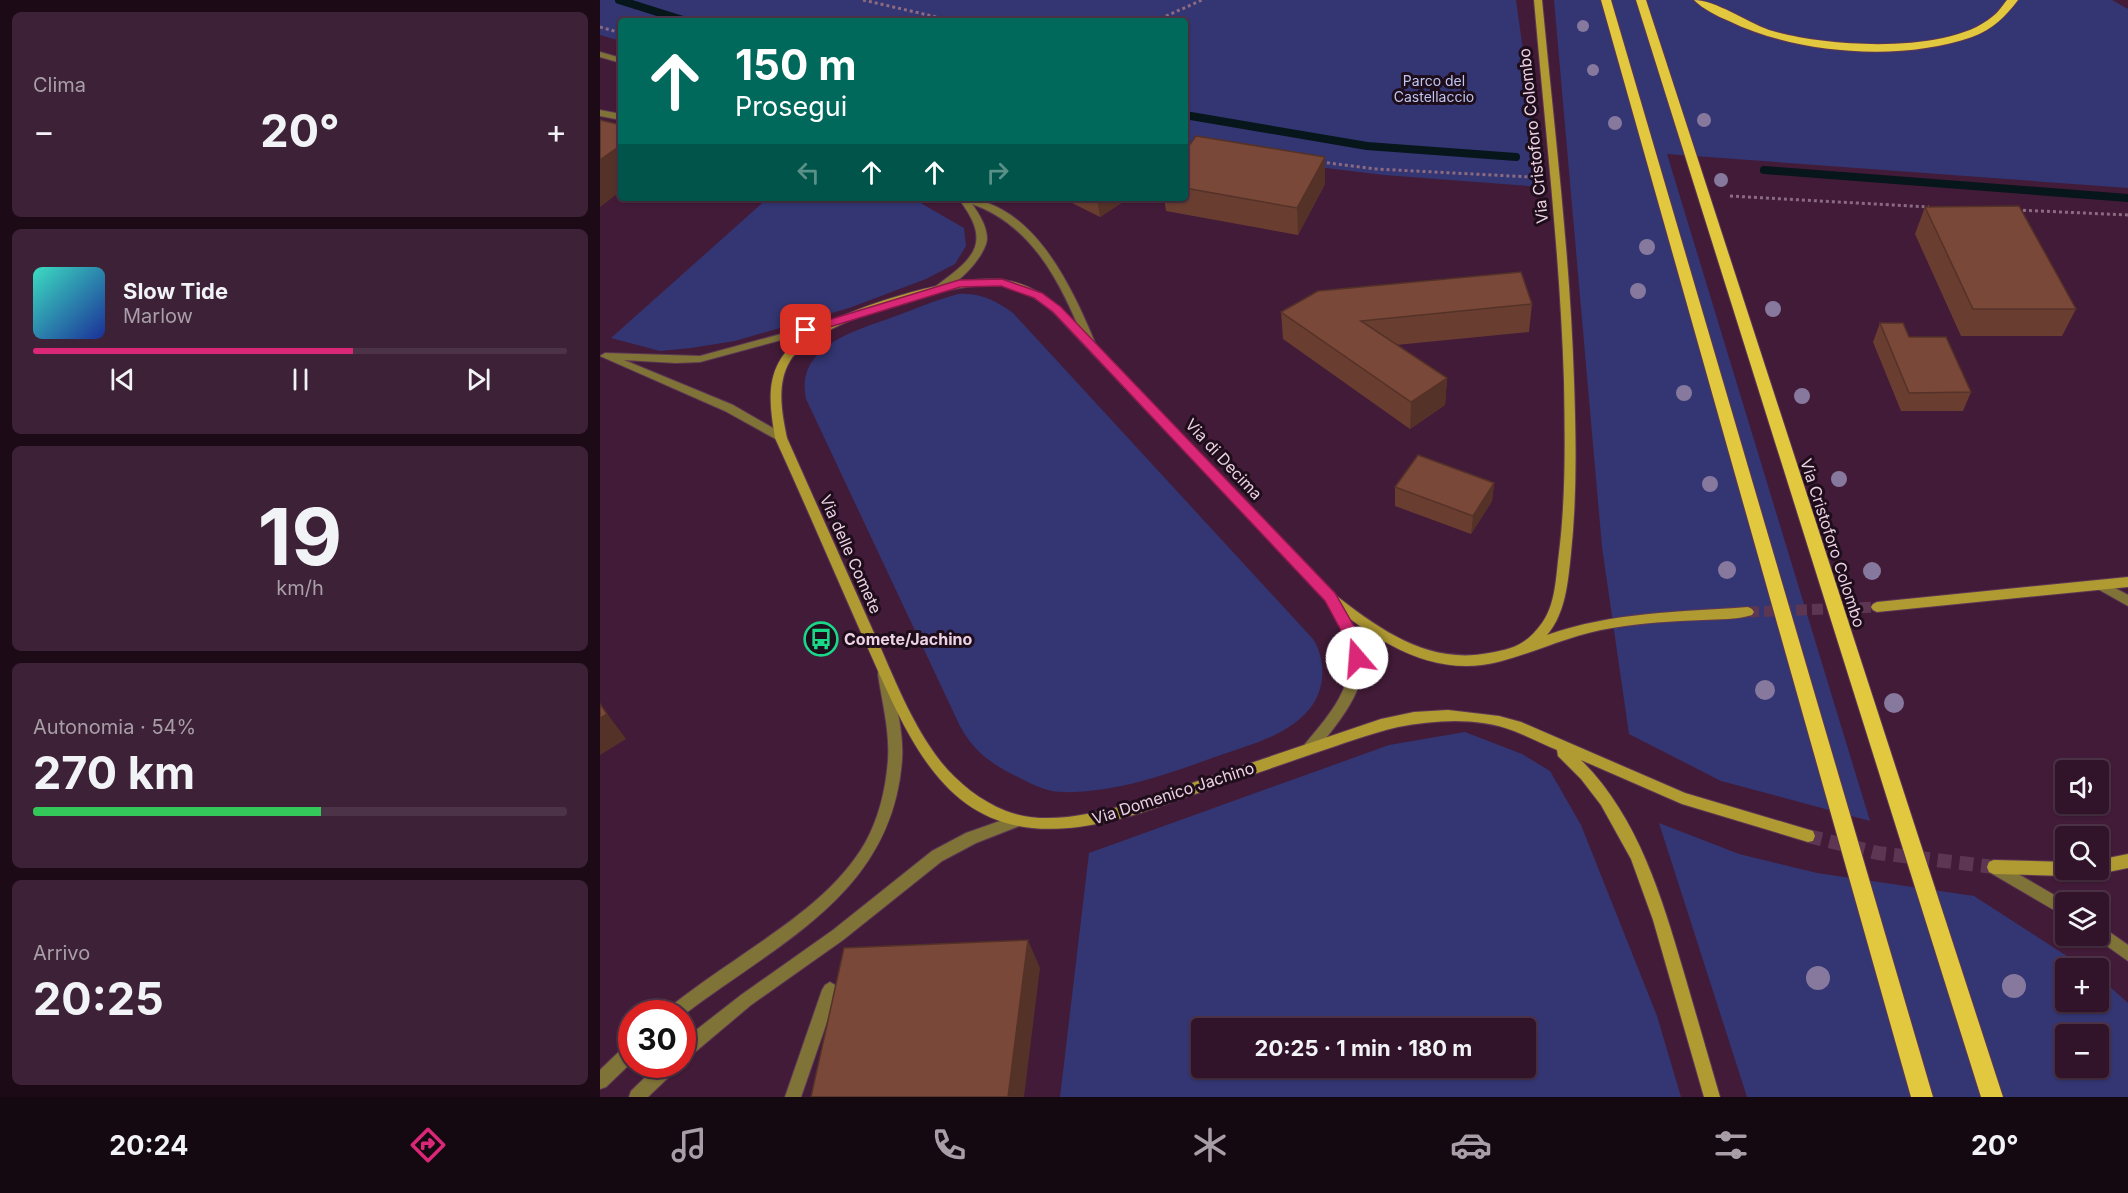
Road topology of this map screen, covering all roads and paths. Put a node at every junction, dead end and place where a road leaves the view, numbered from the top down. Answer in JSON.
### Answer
{"nodes":[{"id":1,"x":863,"y":0,"type":"edge"},
{"id":2,"x":1202,"y":0,"type":"edge"},
{"id":3,"x":1538,"y":0,"type":"edge"},
{"id":4,"x":1606,"y":0,"type":"edge"},
{"id":5,"x":1641,"y":0,"type":"edge"},
{"id":6,"x":1699,"y":0,"type":"edge"},
{"id":7,"x":2013,"y":0,"type":"edge"},
{"id":8,"x":941,"y":18,"type":"edge"},
{"id":9,"x":1162,"y":18,"type":"edge"},
{"id":10,"x":600,"y":27,"type":"edge"},
{"id":11,"x":618,"y":32,"type":"edge"},
{"id":12,"x":600,"y":54,"type":"edge"},
{"id":13,"x":618,"y":60,"type":"edge"},
{"id":14,"x":600,"y":112,"type":"edge"},
{"id":15,"x":618,"y":116,"type":"edge"},
{"id":16,"x":1188,"y":144,"type":"edge"},
{"id":17,"x":1195,"y":145,"type":"edge"},
{"id":18,"x":1320,"y":162,"type":"edge"},
{"id":19,"x":1556,"y":178,"type":"junction"},
{"id":20,"x":1702,"y":194,"type":"junction"},
{"id":21,"x":966,"y":201,"type":"edge"},
{"id":22,"x":971,"y":201,"type":"edge"},
{"id":23,"x":1934,"y":207,"type":"edge"},
{"id":24,"x":2016,"y":210,"type":"edge"},
{"id":25,"x":2128,"y":214,"type":"edge"},
{"id":26,"x":940,"y":288,"type":"junction"},
{"id":27,"x":849,"y":318,"type":"junction"},
{"id":28,"x":1091,"y":345,"type":"junction"},
{"id":29,"x":603,"y":355,"type":"edge"},
{"id":30,"x":781,"y":438,"type":"junction"},
{"id":31,"x":2128,"y":582,"type":"edge"},
{"id":32,"x":2100,"y":585,"type":"junction"},
{"id":33,"x":1330,"y":597,"type":"junction"},
{"id":34,"x":2128,"y":601,"type":"edge"},
{"id":35,"x":1877,"y":607,"type":"tunnel mouth"},
{"id":36,"x":1748,"y":612,"type":"tunnel mouth"},
{"id":37,"x":1522,"y":650,"type":"junction"},
{"id":38,"x":883,"y":667,"type":"junction"},
{"id":39,"x":1547,"y":741,"type":"junction"},
{"id":40,"x":1310,"y":748,"type":"junction"},
{"id":41,"x":1017,"y":820,"type":"junction"},
{"id":42,"x":1808,"y":836,"type":"tunnel mouth"},
{"id":43,"x":2128,"y":861,"type":"edge"},
{"id":44,"x":2109,"y":865,"type":"edge"},
{"id":45,"x":1994,"y":867,"type":"joint"},
{"id":46,"x":2055,"y":869,"type":"edge"},
{"id":47,"x":2055,"y":903,"type":"edge"},
{"id":48,"x":2109,"y":939,"type":"edge"},
{"id":49,"x":2128,"y":954,"type":"edge"},
{"id":50,"x":831,"y":990,"type":"dead end"},
{"id":51,"x":691,"y":1000,"type":"edge"},
{"id":52,"x":696,"y":1041,"type":"edge"},
{"id":53,"x":618,"y":1064,"type":"edge"},
{"id":54,"x":656,"y":1078,"type":"edge"},
{"id":55,"x":600,"y":1081,"type":"edge"},
{"id":56,"x":637,"y":1097,"type":"edge"},
{"id":57,"x":793,"y":1097,"type":"edge"},
{"id":58,"x":1712,"y":1097,"type":"edge"},
{"id":59,"x":1922,"y":1097,"type":"edge"},
{"id":60,"x":1992,"y":1097,"type":"edge"}],
"edges":[{"from":1,"to":8,"type":"path"},
{"from":2,"to":9,"type":"path"},
{"from":3,"to":19,"type":"main road","name":"Via Cristoforo Colombo"},
{"from":4,"to":59,"type":"highway"},
{"from":5,"to":20,"type":"highway","name":"Via Cristoforo Colombo"},
{"from":6,"to":7,"type":"highway"},
{"from":10,"to":11,"type":"path"},
{"from":12,"to":13,"type":"street"},
{"from":14,"to":15,"type":"street"},
{"from":16,"to":17,"type":"path"},
{"from":18,"to":19,"type":"path"},
{"from":19,"to":37,"type":"main road","name":"Via Cristoforo Colombo"},
{"from":20,"to":23,"type":"path"},
{"from":20,"to":60,"type":"highway","name":"Via Cristoforo Colombo"},
{"from":21,"to":26,"type":"street","name":"Via di Decima"},
{"from":22,"to":28,"type":"street","name":"Via di Decima"},
{"from":24,"to":25,"type":"path"},
{"from":26,"to":27,"type":"main road","name":"Via delle Comete"},
{"from":26,"to":28,"type":"main road","name":"Via di Decima"},
{"from":27,"to":29,"type":"street"},
{"from":27,"to":30,"type":"main road","name":"Via delle Comete"},
{"from":28,"to":33,"type":"main road","name":"Via di Decima"},
{"from":29,"to":30,"type":"street"},
{"from":30,"to":38,"type":"main road","name":"Via delle Comete"},
{"from":31,"to":32,"type":"main road"},
{"from":32,"to":34,"type":"street"},
{"from":32,"to":35,"type":"main road"},
{"from":33,"to":37,"type":"main road","name":"Via di Decima"},
{"from":33,"to":40,"type":"street","name":"Via di Decima"},
{"from":36,"to":37,"type":"main road","name":"Via di Decima"},
{"from":38,"to":41,"type":"main road","name":"Via delle Comete"},
{"from":38,"to":51,"type":"street"},
{"from":39,"to":40,"type":"main road","name":"Via Domenico Jachino"},
{"from":39,"to":42,"type":"main road"},
{"from":39,"to":58,"type":"main road"},
{"from":40,"to":41,"type":"main road","name":"Via Domenico Jachino"},
{"from":41,"to":52,"type":"street","name":"Via Domenico Jachino"},
{"from":43,"to":44,"type":"main road"},
{"from":45,"to":46,"type":"main road"},
{"from":45,"to":47,"type":"street"},
{"from":48,"to":49,"type":"street"},
{"from":50,"to":57,"type":"street"},
{"from":53,"to":55,"type":"street"},
{"from":54,"to":56,"type":"street"}]}
